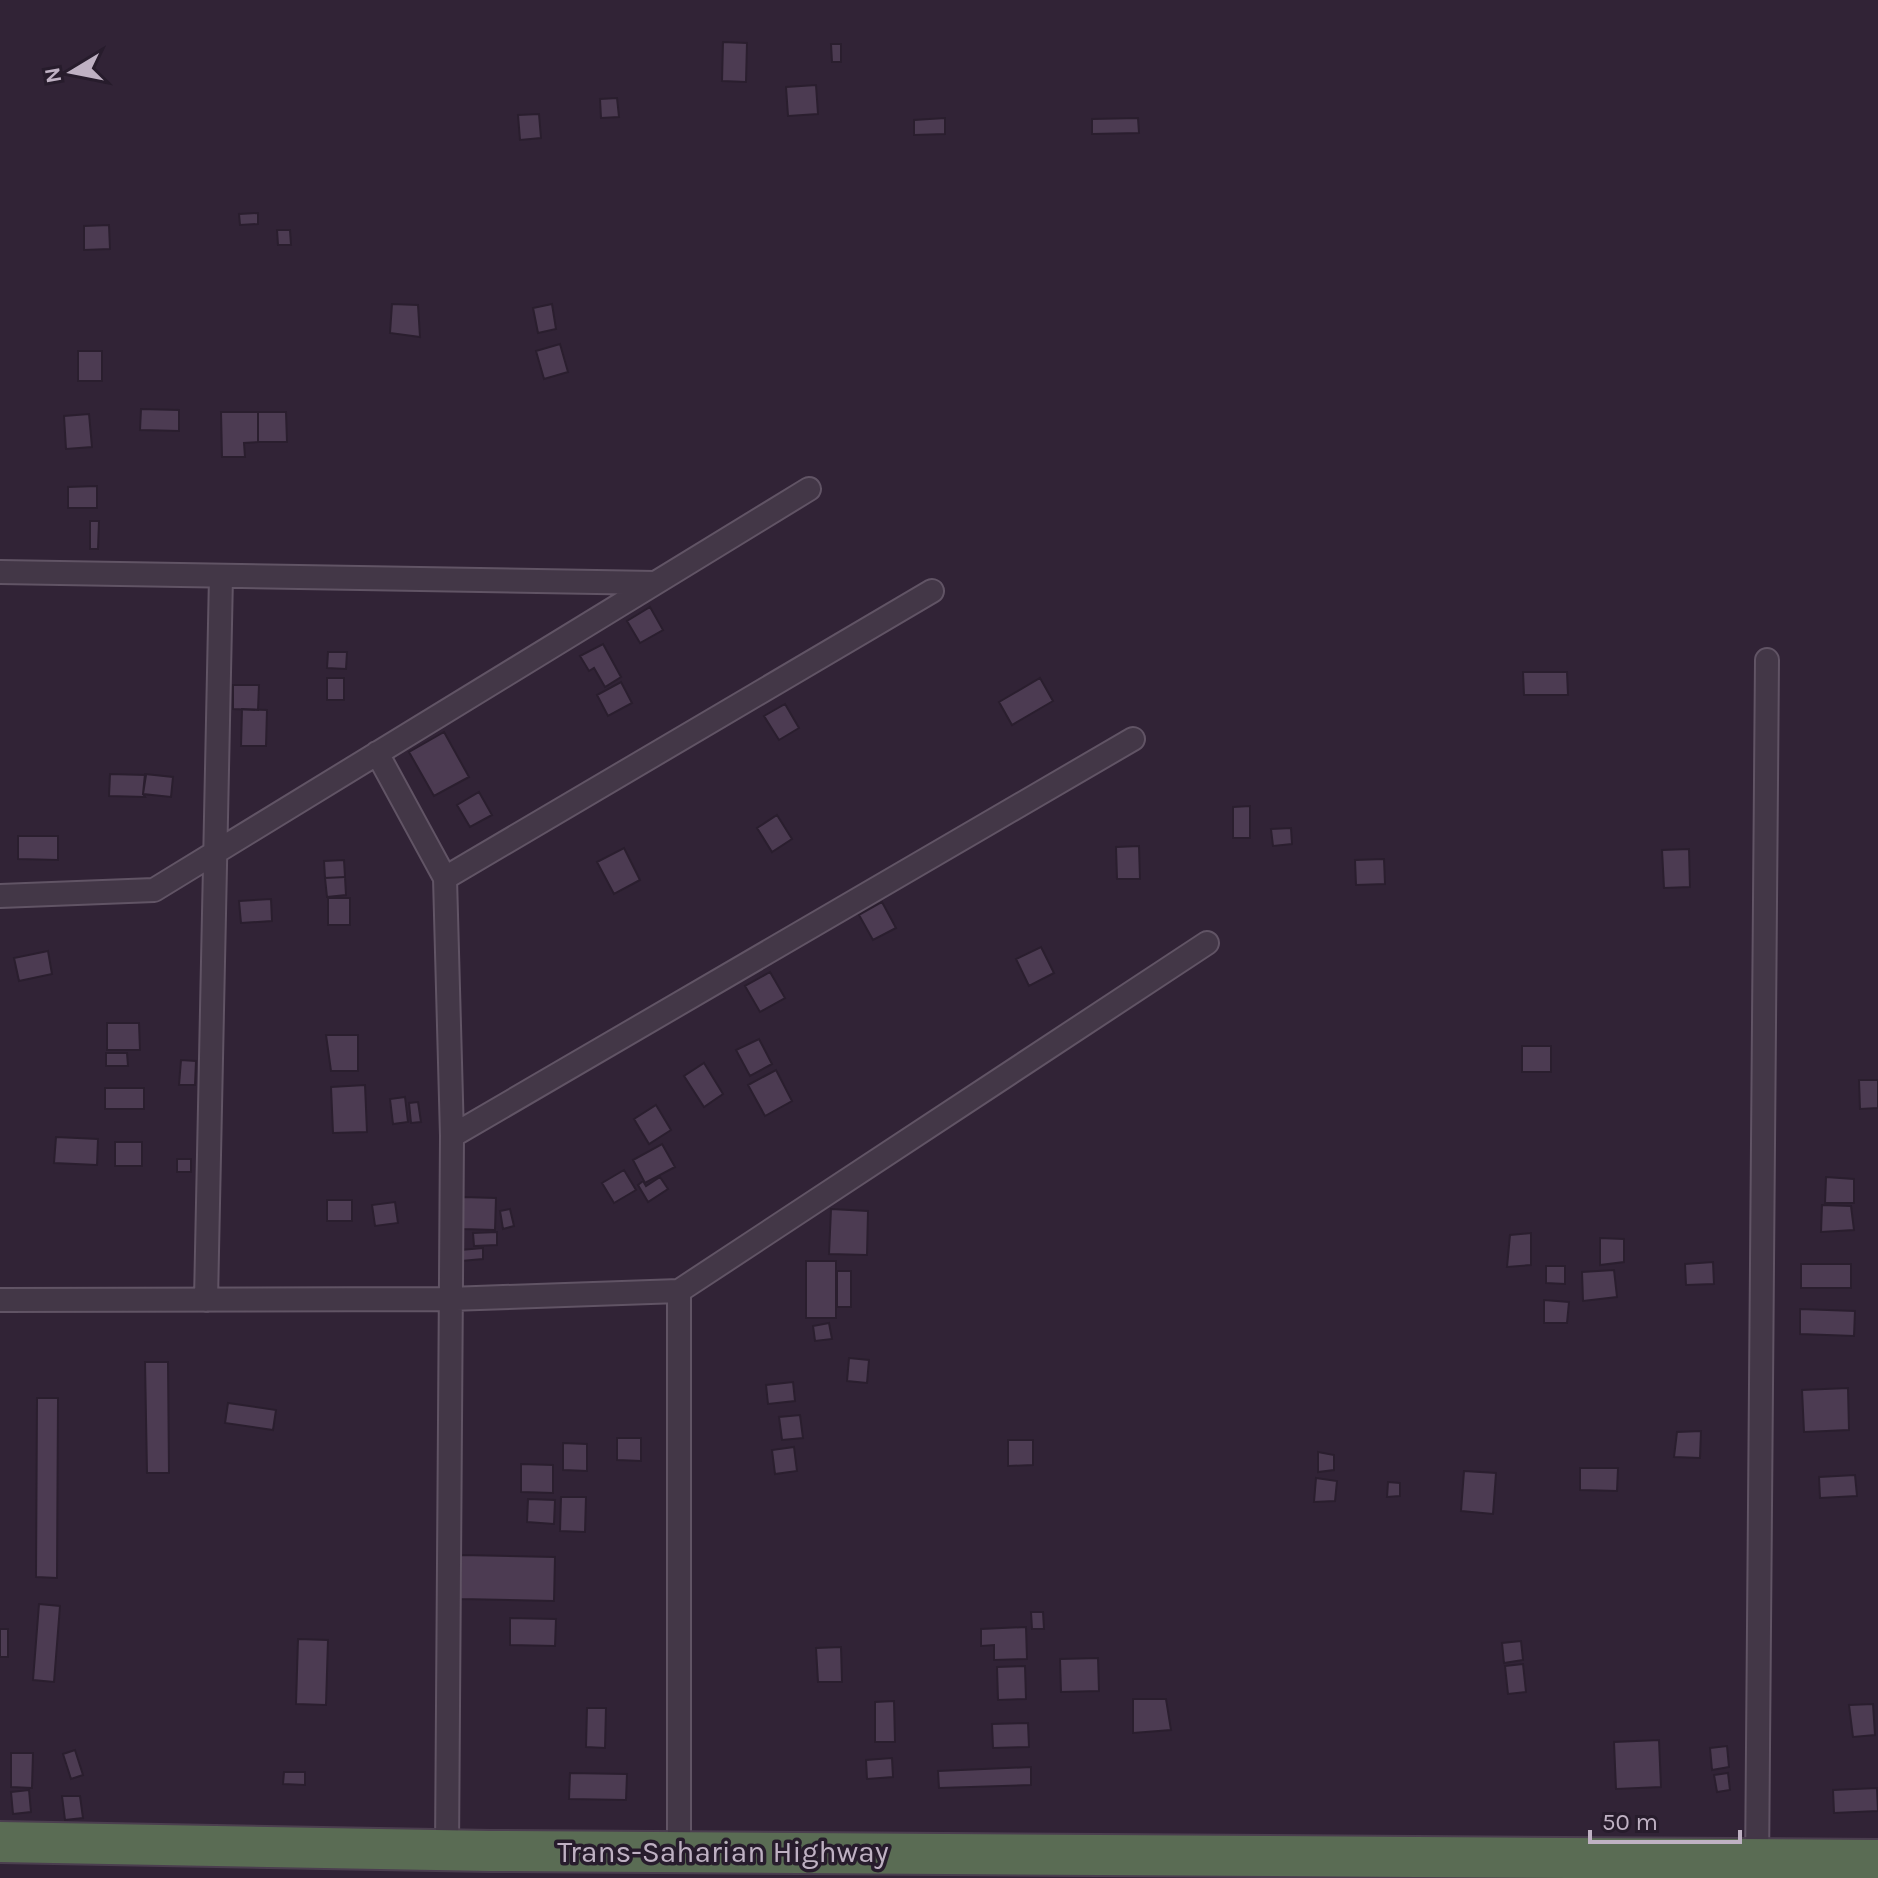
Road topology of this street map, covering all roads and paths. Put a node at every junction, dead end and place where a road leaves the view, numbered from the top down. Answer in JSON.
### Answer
{"nodes":[{"id":1,"x":809,"y":489,"type":"dead end"},
{"id":2,"x":0,"y":572,"type":"edge"},
{"id":3,"x":221,"y":576,"type":"junction"},
{"id":4,"x":655,"y":583,"type":"junction"},
{"id":5,"x":932,"y":591,"type":"dead end"},
{"id":6,"x":1767,"y":660,"type":"dead end"},
{"id":7,"x":1133,"y":739,"type":"dead end"},
{"id":8,"x":377,"y":753,"type":"junction"},
{"id":9,"x":215,"y":852,"type":"junction"},
{"id":10,"x":445,"y":878,"type":"junction"},
{"id":11,"x":0,"y":896,"type":"edge"},
{"id":12,"x":1207,"y":943,"type":"dead end"},
{"id":13,"x":452,"y":1136,"type":"junction"},
{"id":14,"x":679,"y":1291,"type":"junction"},
{"id":15,"x":449,"y":1299,"type":"junction"},
{"id":16,"x":0,"y":1300,"type":"edge"},
{"id":17,"x":206,"y":1300,"type":"junction"},
{"id":18,"x":0,"y":1842,"type":"edge"},
{"id":19,"x":447,"y":1849,"type":"junction"},
{"id":20,"x":679,"y":1852,"type":"junction"},
{"id":21,"x":1878,"y":1860,"type":"edge"},
{"id":22,"x":540,"y":1864,"type":"edge"},
{"id":23,"x":1756,"y":1868,"type":"edge"}],
"edges":[{"from":1,"to":4,"type":"street"},
{"from":2,"to":3,"type":"street"},
{"from":3,"to":4,"type":"street"},
{"from":3,"to":9,"type":"street"},
{"from":4,"to":8,"type":"street"},
{"from":5,"to":10,"type":"street"},
{"from":6,"to":23,"type":"street"},
{"from":7,"to":13,"type":"street"},
{"from":8,"to":9,"type":"street"},
{"from":8,"to":10,"type":"street"},
{"from":9,"to":11,"type":"street"},
{"from":9,"to":17,"type":"street"},
{"from":10,"to":13,"type":"street"},
{"from":12,"to":14,"type":"street"},
{"from":13,"to":15,"type":"street"},
{"from":14,"to":15,"type":"street"},
{"from":14,"to":20,"type":"street"},
{"from":15,"to":17,"type":"street"},
{"from":15,"to":19,"type":"street"},
{"from":16,"to":17,"type":"street"},
{"from":18,"to":19,"type":"highway","name":"Trans-Saharian Highway"},
{"from":19,"to":22,"type":"highway","name":"Trans-Saharian Highway"},
{"from":20,"to":22,"type":"highway","name":"Trans-Saharian Highway"},
{"from":20,"to":23,"type":"highway","name":"Trans-Saharian Highway"},
{"from":21,"to":23,"type":"highway","name":"Trans-Saharian Highway"}]}
